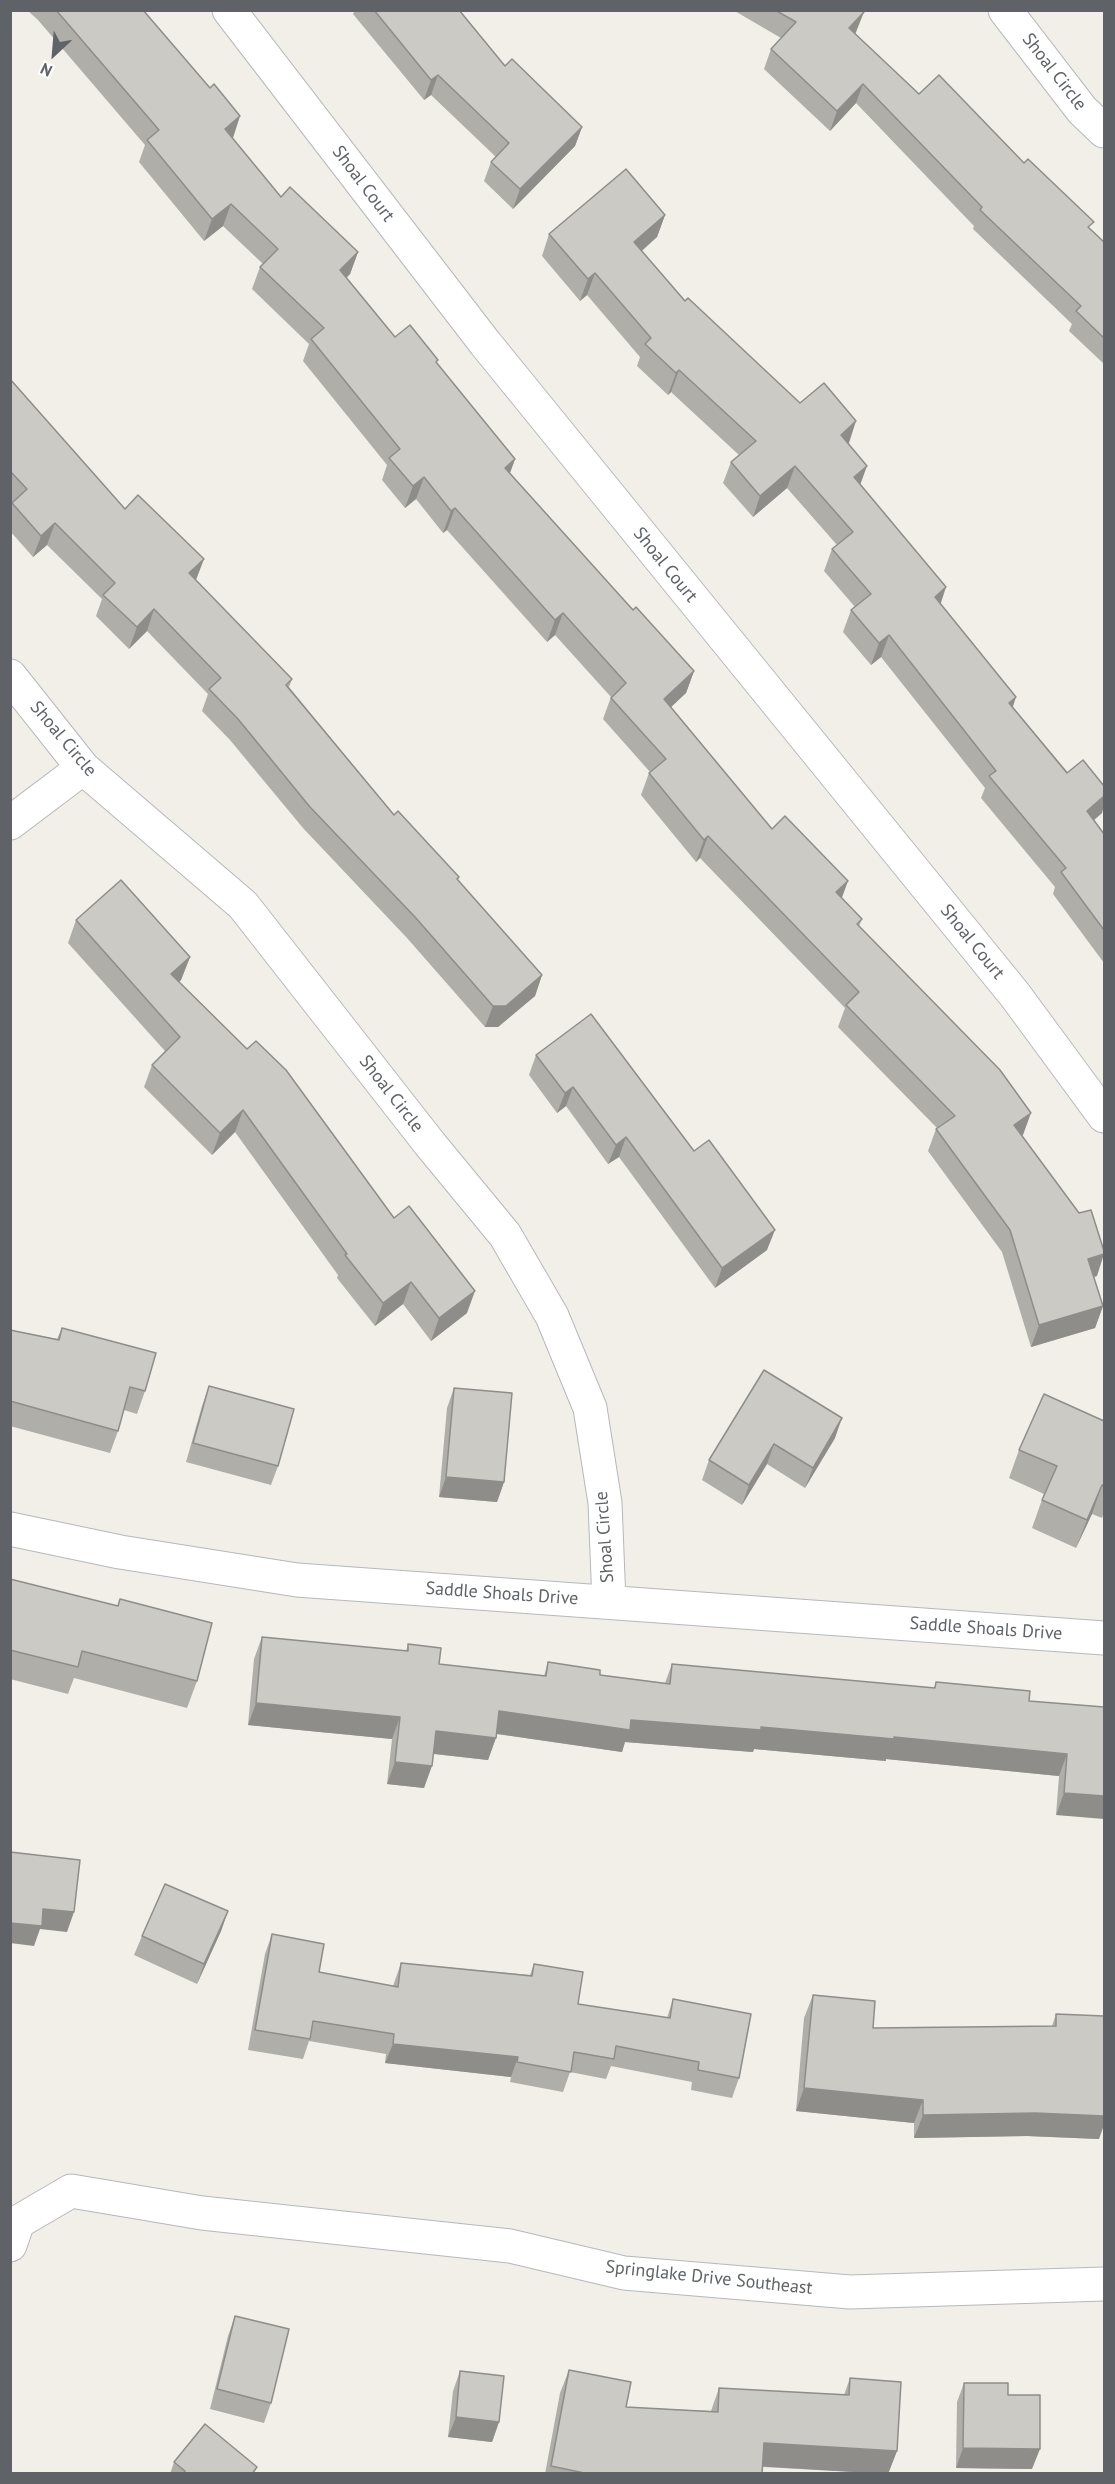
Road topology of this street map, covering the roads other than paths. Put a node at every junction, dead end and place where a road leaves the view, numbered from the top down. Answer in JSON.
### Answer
{"nodes":[{"id":1,"x":229,"y":10,"type":"edge"},
{"id":2,"x":1005,"y":10,"type":"edge"},
{"id":3,"x":1104,"y":131,"type":"edge"},
{"id":4,"x":10,"y":676,"type":"edge"},
{"id":5,"x":83,"y":768,"type":"junction"},
{"id":6,"x":10,"y":823,"type":"edge"},
{"id":7,"x":1104,"y":1116,"type":"edge"},
{"id":8,"x":10,"y":1529,"type":"edge"},
{"id":9,"x":609,"y":1602,"type":"junction"},
{"id":10,"x":1104,"y":1638,"type":"edge"},
{"id":11,"x":10,"y":2245,"type":"edge"},
{"id":12,"x":1104,"y":2284,"type":"edge"}],
"edges":[{"from":1,"to":7,"type":"street","name":"Shoal Court"},
{"from":2,"to":3,"type":"street","name":"Shoal Circle"},
{"from":4,"to":5,"type":"street","name":"Shoal Circle"},
{"from":5,"to":6,"type":"street"},
{"from":5,"to":9,"type":"street","name":"Shoal Circle"},
{"from":8,"to":9,"type":"street","name":"Saddle Shoals Drive"},
{"from":9,"to":10,"type":"street","name":"Saddle Shoals Drive"},
{"from":11,"to":12,"type":"street","name":"Springlake Drive Southeast"}]}
